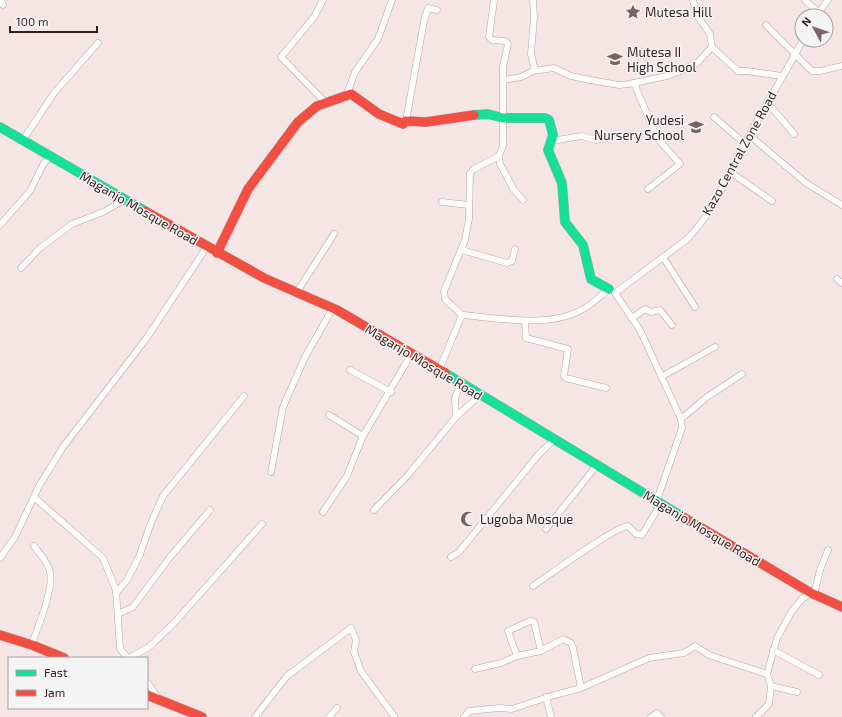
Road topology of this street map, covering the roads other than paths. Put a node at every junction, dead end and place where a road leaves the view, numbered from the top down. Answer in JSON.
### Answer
{"nodes":[{"id":1,"x":323,"y":0,"type":"edge"},
{"id":2,"x":392,"y":0,"type":"edge"},
{"id":3,"x":494,"y":0,"type":"edge"},
{"id":4,"x":533,"y":0,"type":"edge"},
{"id":5,"x":693,"y":0,"type":"edge"},
{"id":6,"x":805,"y":0,"type":"edge"},
{"id":7,"x":828,"y":0,"type":"edge"},
{"id":8,"x":812,"y":8,"type":"edge"},
{"id":9,"x":822,"y":8,"type":"edge"},
{"id":10,"x":437,"y":10,"type":"dead end"},
{"id":11,"x":766,"y":24,"type":"dead end"},
{"id":12,"x":98,"y":43,"type":"dead end"},
{"id":13,"x":712,"y":48,"type":"junction"},
{"id":14,"x":799,"y":48,"type":"edge"},
{"id":15,"x":796,"y":54,"type":"junction"},
{"id":16,"x":842,"y":66,"type":"edge"},
{"id":17,"x":536,"y":70,"type":"junction"},
{"id":18,"x":782,"y":76,"type":"junction"},
{"id":19,"x":504,"y":80,"type":"junction"},
{"id":20,"x":634,"y":83,"type":"junction"},
{"id":21,"x":347,"y":94,"type":"junction"},
{"id":22,"x":325,"y":102,"type":"junction"},
{"id":23,"x":767,"y":102,"type":"junction"},
{"id":24,"x":714,"y":116,"type":"dead end"},
{"id":25,"x":503,"y":118,"type":"junction"},
{"id":26,"x":406,"y":121,"type":"junction"},
{"id":27,"x":0,"y":127,"type":"edge"},
{"id":28,"x":794,"y":134,"type":"dead end"},
{"id":29,"x":749,"y":135,"type":"junction"},
{"id":30,"x":611,"y":137,"type":"dead end"},
{"id":31,"x":24,"y":140,"type":"junction"},
{"id":32,"x":551,"y":141,"type":"junction"},
{"id":33,"x":744,"y":143,"type":"junction"},
{"id":34,"x":51,"y":156,"type":"junction"},
{"id":35,"x":499,"y":156,"type":"junction"},
{"id":36,"x":730,"y":172,"type":"junction"},
{"id":37,"x":648,"y":189,"type":"dead end"},
{"id":38,"x":126,"y":200,"type":"junction"},
{"id":39,"x":523,"y":200,"type":"dead end"},
{"id":40,"x":772,"y":201,"type":"dead end"},
{"id":41,"x":442,"y":202,"type":"dead end"},
{"id":42,"x":842,"y":203,"type":"edge"},
{"id":43,"x":469,"y":205,"type":"junction"},
{"id":44,"x":0,"y":225,"type":"edge"},
{"id":45,"x":334,"y":234,"type":"dead end"},
{"id":46,"x":515,"y":249,"type":"dead end"},
{"id":47,"x":462,"y":250,"type":"junction"},
{"id":48,"x":204,"y":251,"type":"dead end"},
{"id":49,"x":217,"y":253,"type":"junction"},
{"id":50,"x":662,"y":257,"type":"junction"},
{"id":51,"x":21,"y":268,"type":"dead end"},
{"id":52,"x":612,"y":291,"type":"junction"},
{"id":53,"x":297,"y":292,"type":"junction"},
{"id":54,"x":695,"y":307,"type":"dead end"},
{"id":55,"x":333,"y":308,"type":"junction"},
{"id":56,"x":462,"y":314,"type":"junction"},
{"id":57,"x":632,"y":318,"type":"junction"},
{"id":58,"x":525,"y":320,"type":"junction"},
{"id":59,"x":672,"y":325,"type":"dead end"},
{"id":60,"x":715,"y":347,"type":"dead end"},
{"id":61,"x":412,"y":353,"type":"junction"},
{"id":62,"x":350,"y":370,"type":"dead end"},
{"id":63,"x":439,"y":370,"type":"junction"},
{"id":64,"x":742,"y":374,"type":"dead end"},
{"id":65,"x":661,"y":377,"type":"junction"},
{"id":66,"x":462,"y":383,"type":"junction"},
{"id":67,"x":606,"y":388,"type":"dead end"},
{"id":68,"x":391,"y":392,"type":"junction"},
{"id":69,"x":480,"y":395,"type":"junction"},
{"id":70,"x":244,"y":396,"type":"dead end"},
{"id":71,"x":329,"y":415,"type":"dead end"},
{"id":72,"x":456,"y":417,"type":"junction"},
{"id":73,"x":680,"y":419,"type":"junction"},
{"id":74,"x":363,"y":436,"type":"junction"},
{"id":75,"x":555,"y":439,"type":"junction"},
{"id":76,"x":597,"y":465,"type":"junction"},
{"id":77,"x":271,"y":472,"type":"dead end"},
{"id":78,"x":34,"y":497,"type":"junction"},
{"id":79,"x":659,"y":502,"type":"junction"},
{"id":80,"x":210,"y":510,"type":"dead end"},
{"id":81,"x":374,"y":510,"type":"dead end"},
{"id":82,"x":323,"y":512,"type":"dead end"},
{"id":83,"x":262,"y":524,"type":"dead end"},
{"id":84,"x":546,"y":529,"type":"dead end"},
{"id":85,"x":34,"y":546,"type":"dead end"},
{"id":86,"x":828,"y":550,"type":"dead end"},
{"id":87,"x":452,"y":557,"type":"dead end"},
{"id":88,"x":0,"y":558,"type":"edge"},
{"id":89,"x":533,"y":586,"type":"dead end"},
{"id":90,"x":116,"y":593,"type":"junction"},
{"id":91,"x":812,"y":594,"type":"junction"},
{"id":92,"x":842,"y":607,"type":"edge"},
{"id":93,"x":118,"y":614,"type":"junction"},
{"id":94,"x":0,"y":635,"type":"edge"},
{"id":95,"x":38,"y":647,"type":"junction"},
{"id":96,"x":773,"y":650,"type":"junction"},
{"id":97,"x":541,"y":651,"type":"junction"},
{"id":98,"x":517,"y":656,"type":"junction"},
{"id":99,"x":62,"y":657,"type":"edge"},
{"id":100,"x":127,"y":657,"type":"edge"},
{"id":101,"x":130,"y":657,"type":"edge"},
{"id":102,"x":475,"y":669,"type":"dead end"},
{"id":103,"x":767,"y":674,"type":"junction"},
{"id":104,"x":819,"y":675,"type":"dead end"},
{"id":105,"x":148,"y":684,"type":"edge"},
{"id":106,"x":771,"y":686,"type":"junction"},
{"id":107,"x":581,"y":688,"type":"junction"},
{"id":108,"x":797,"y":692,"type":"dead end"},
{"id":109,"x":148,"y":695,"type":"edge"},
{"id":110,"x":546,"y":697,"type":"junction"},
{"id":111,"x":163,"y":701,"type":"junction"},
{"id":112,"x":337,"y":708,"type":"dead end"},
{"id":113,"x":187,"y":714,"type":"edge"},
{"id":114,"x":394,"y":716,"type":"dead end"},
{"id":115,"x":202,"y":717,"type":"edge"},
{"id":116,"x":255,"y":717,"type":"edge"},
{"id":117,"x":328,"y":717,"type":"edge"},
{"id":118,"x":464,"y":717,"type":"edge"},
{"id":119,"x":552,"y":717,"type":"edge"},
{"id":120,"x":651,"y":717,"type":"edge"},
{"id":121,"x":661,"y":717,"type":"edge"},
{"id":122,"x":756,"y":717,"type":"edge"}],
"edges":[{"from":1,"to":22,"type":"street"},
{"from":2,"to":21,"type":"street"},
{"from":3,"to":19,"type":"street"},
{"from":4,"to":17,"type":"street"},
{"from":5,"to":13,"type":"street"},
{"from":6,"to":8,"type":"street"},
{"from":7,"to":9,"type":"street"},
{"from":10,"to":26,"type":"street"},
{"from":11,"to":15,"type":"street"},
{"from":12,"to":31,"type":"street"},
{"from":13,"to":18,"type":"street"},
{"from":13,"to":20,"type":"street"},
{"from":14,"to":15,"type":"street","name":"Kazo Central Zone Road"},
{"from":15,"to":16,"type":"street"},
{"from":15,"to":18,"type":"street","name":"Kazo Central Zone Road"},
{"from":17,"to":19,"type":"street"},
{"from":17,"to":20,"type":"street"},
{"from":18,"to":23,"type":"street","name":"Kazo Central Zone Road"},
{"from":19,"to":25,"type":"street"},
{"from":20,"to":37,"type":"street"},
{"from":21,"to":22,"type":"street"},
{"from":21,"to":26,"type":"street"},
{"from":22,"to":49,"type":"street"},
{"from":23,"to":28,"type":"street"},
{"from":23,"to":29,"type":"street","name":"Kazo Central Zone Road"},
{"from":24,"to":33,"type":"street"},
{"from":25,"to":26,"type":"street"},
{"from":25,"to":32,"type":"street"},
{"from":25,"to":35,"type":"street"},
{"from":27,"to":31,"type":"street","name":"Maganjo Mosque Road"},
{"from":29,"to":33,"type":"street","name":"Kazo Central Zone Road"},
{"from":29,"to":42,"type":"street"},
{"from":30,"to":32,"type":"street"},
{"from":31,"to":34,"type":"street","name":"Maganjo Mosque Road"},
{"from":32,"to":52,"type":"street"},
{"from":33,"to":36,"type":"street","name":"Kazo Central Zone Road"},
{"from":34,"to":38,"type":"street","name":"Maganjo Mosque Road"},
{"from":34,"to":44,"type":"street"},
{"from":35,"to":39,"type":"street"},
{"from":35,"to":43,"type":"street"},
{"from":36,"to":40,"type":"street"},
{"from":36,"to":50,"type":"street","name":"Kazo Central Zone Road"},
{"from":38,"to":49,"type":"street","name":"Maganjo Mosque Road"},
{"from":38,"to":51,"type":"street"},
{"from":41,"to":43,"type":"street"},
{"from":43,"to":47,"type":"street"},
{"from":45,"to":53,"type":"street"},
{"from":46,"to":47,"type":"street"},
{"from":47,"to":56,"type":"street"},
{"from":48,"to":78,"type":"street"},
{"from":49,"to":53,"type":"street","name":"Maganjo Mosque Road"},
{"from":50,"to":52,"type":"street","name":"Kazo Central Zone Road"},
{"from":50,"to":54,"type":"street"},
{"from":52,"to":57,"type":"street"},
{"from":52,"to":58,"type":"street","name":"Kazo Central Zone Road"},
{"from":53,"to":55,"type":"street","name":"Maganjo Mosque Road"},
{"from":55,"to":61,"type":"street","name":"Maganjo Mosque Road"},
{"from":55,"to":77,"type":"street"},
{"from":56,"to":58,"type":"street","name":"Kazo Central Zone Road"},
{"from":56,"to":63,"type":"street"},
{"from":57,"to":59,"type":"street"},
{"from":57,"to":65,"type":"street"},
{"from":58,"to":67,"type":"street"},
{"from":60,"to":65,"type":"street"},
{"from":61,"to":63,"type":"street","name":"Maganjo Mosque Road"},
{"from":61,"to":68,"type":"street"},
{"from":62,"to":68,"type":"street"},
{"from":63,"to":66,"type":"street","name":"Maganjo Mosque Road"},
{"from":64,"to":73,"type":"street"},
{"from":65,"to":73,"type":"street"},
{"from":66,"to":69,"type":"street","name":"Maganjo Mosque Road"},
{"from":66,"to":72,"type":"street"},
{"from":68,"to":74,"type":"street"},
{"from":69,"to":72,"type":"street"},
{"from":69,"to":75,"type":"street","name":"Maganjo Mosque Road"},
{"from":70,"to":90,"type":"street"},
{"from":71,"to":74,"type":"street"},
{"from":72,"to":81,"type":"street"},
{"from":73,"to":79,"type":"street"},
{"from":74,"to":82,"type":"street"},
{"from":75,"to":76,"type":"street","name":"Maganjo Mosque Road"},
{"from":75,"to":87,"type":"street"},
{"from":76,"to":79,"type":"street","name":"Maganjo Mosque Road"},
{"from":76,"to":84,"type":"street"},
{"from":78,"to":88,"type":"street"},
{"from":78,"to":90,"type":"street"},
{"from":79,"to":89,"type":"street"},
{"from":79,"to":91,"type":"street","name":"Maganjo Mosque Road"},
{"from":80,"to":93,"type":"street"},
{"from":83,"to":101,"type":"street"},
{"from":85,"to":95,"type":"street"},
{"from":86,"to":91,"type":"street"},
{"from":90,"to":93,"type":"street"},
{"from":91,"to":92,"type":"street","name":"Maganjo Mosque Road"},
{"from":91,"to":96,"type":"street"},
{"from":93,"to":100,"type":"street"},
{"from":94,"to":95,"type":"street"},
{"from":95,"to":99,"type":"street"},
{"from":96,"to":103,"type":"street"},
{"from":96,"to":104,"type":"street"},
{"from":97,"to":98,"type":"street"},
{"from":97,"to":98,"type":"street"},
{"from":97,"to":107,"type":"street"},
{"from":98,"to":102,"type":"street"},
{"from":103,"to":106,"type":"street"},
{"from":103,"to":107,"type":"street"},
{"from":105,"to":111,"type":"street"},
{"from":106,"to":108,"type":"street"},
{"from":106,"to":122,"type":"street"},
{"from":107,"to":110,"type":"street"},
{"from":109,"to":111,"type":"street"},
{"from":110,"to":118,"type":"street"},
{"from":110,"to":119,"type":"street"},
{"from":111,"to":113,"type":"street"},
{"from":112,"to":117,"type":"street"},
{"from":113,"to":115,"type":"street"},
{"from":114,"to":116,"type":"street"},
{"from":120,"to":121,"type":"street"}]}
